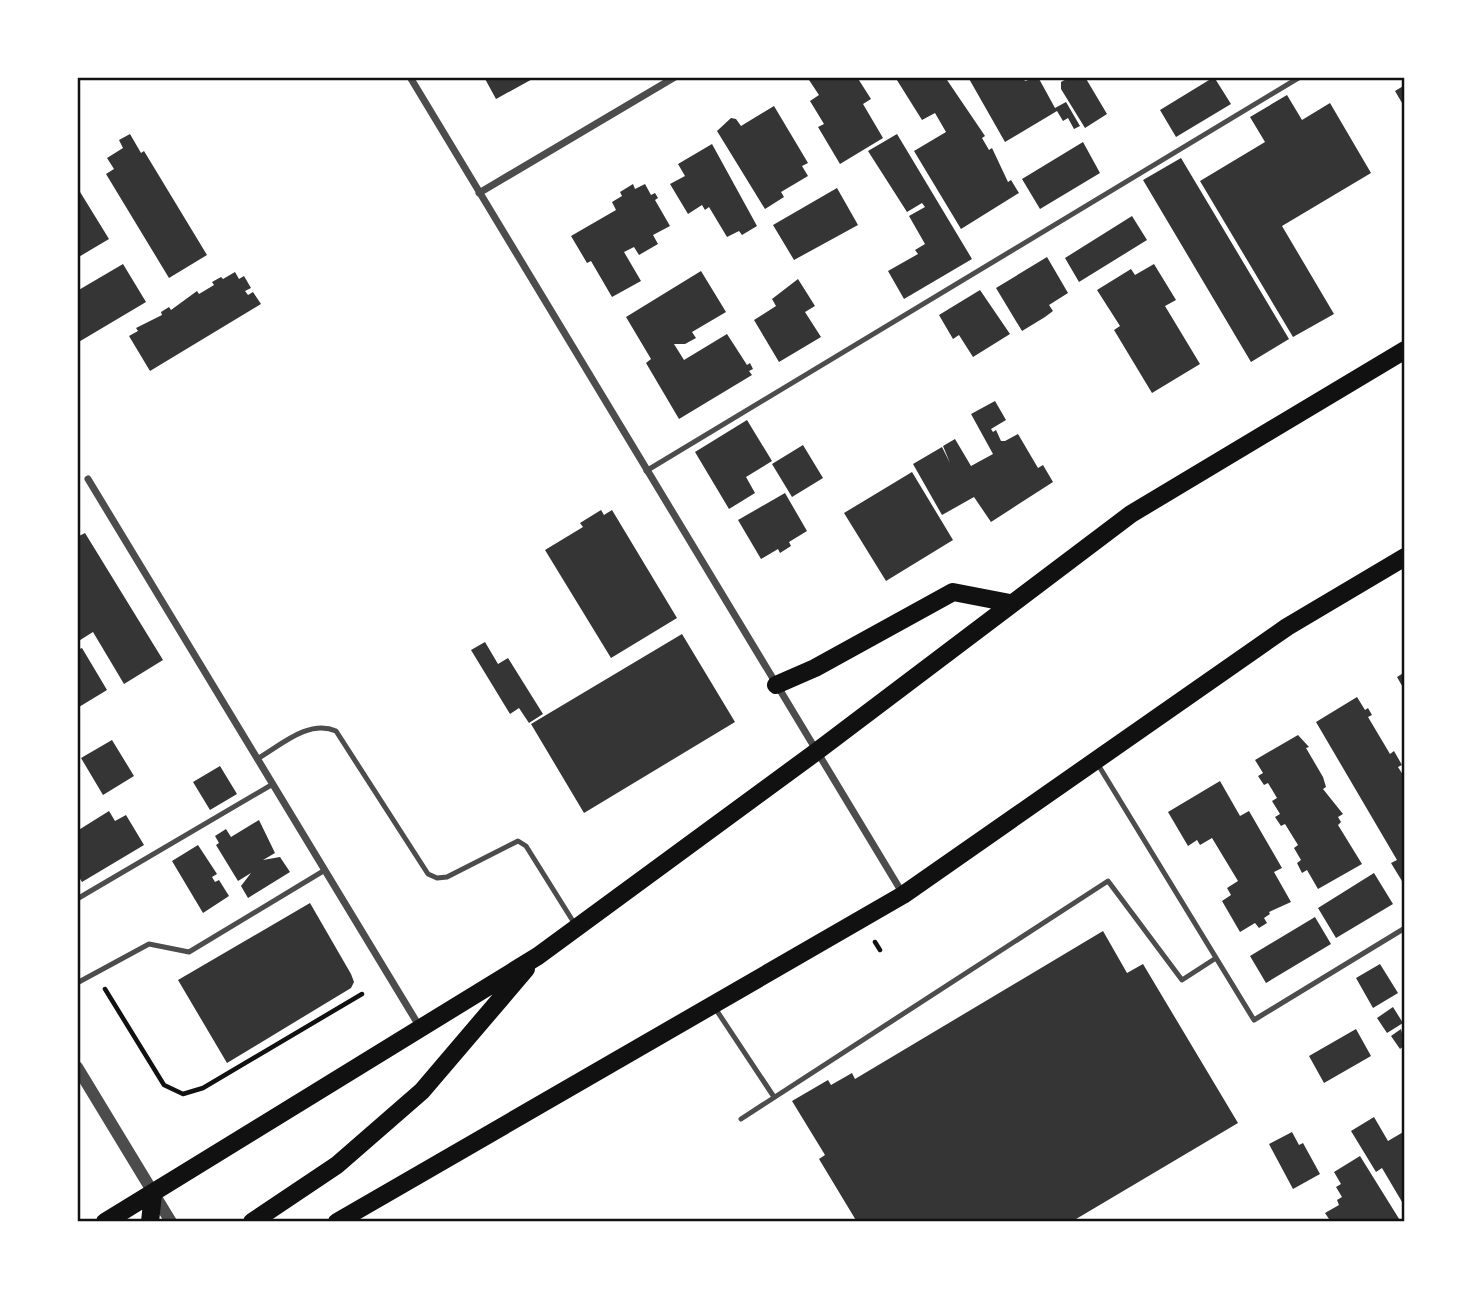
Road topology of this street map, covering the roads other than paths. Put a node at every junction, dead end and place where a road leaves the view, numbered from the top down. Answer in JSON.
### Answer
{"nodes":[{"id":1,"x":410,"y":77,"type":"edge"},
{"id":2,"x":675,"y":77,"type":"edge"},
{"id":3,"x":1300,"y":77,"type":"edge"},
{"id":4,"x":479,"y":193,"type":"junction"},
{"id":5,"x":1405,"y":350,"type":"edge"},
{"id":6,"x":646,"y":471,"type":"junction"},
{"id":7,"x":88,"y":479,"type":"dead end"},
{"id":8,"x":1405,"y":557,"type":"edge"},
{"id":9,"x":1010,"y":603,"type":"junction"},
{"id":10,"x":776,"y":685,"type":"junction"},
{"id":11,"x":816,"y":752,"type":"junction"},
{"id":12,"x":257,"y":759,"type":"junction"},
{"id":13,"x":1096,"y":760,"type":"junction"},
{"id":14,"x":273,"y":784,"type":"junction"},
{"id":15,"x":325,"y":870,"type":"junction"},
{"id":16,"x":903,"y":895,"type":"junction"},
{"id":17,"x":77,"y":899,"type":"edge"},
{"id":18,"x":576,"y":926,"type":"junction"},
{"id":19,"x":1405,"y":928,"type":"edge"},
{"id":20,"x":538,"y":956,"type":"junction"},
{"id":21,"x":1216,"y":958,"type":"junction"},
{"id":22,"x":77,"y":983,"type":"edge"},
{"id":23,"x":713,"y":1005,"type":"junction"},
{"id":24,"x":421,"y":1029,"type":"junction"},
{"id":25,"x":77,"y":1068,"type":"edge"},
{"id":26,"x":774,"y":1097,"type":"junction"},
{"id":27,"x":741,"y":1119,"type":"dead end"},
{"id":28,"x":153,"y":1194,"type":"junction"},
{"id":29,"x":105,"y":1222,"type":"edge"},
{"id":30,"x":150,"y":1222,"type":"edge"},
{"id":31,"x":171,"y":1222,"type":"edge"},
{"id":32,"x":252,"y":1222,"type":"edge"},
{"id":33,"x":337,"y":1222,"type":"edge"}],
"edges":[{"from":1,"to":4,"type":"street"},
{"from":2,"to":4,"type":"street"},
{"from":3,"to":6,"type":"lane"},
{"from":4,"to":6,"type":"street"},
{"from":5,"to":9,"type":"main road"},
{"from":6,"to":10,"type":"street"},
{"from":7,"to":12,"type":"street"},
{"from":8,"to":13,"type":"main road"},
{"from":9,"to":10,"type":"main road"},
{"from":9,"to":11,"type":"main road"},
{"from":10,"to":11,"type":"street"},
{"from":11,"to":16,"type":"street"},
{"from":11,"to":18,"type":"main road"},
{"from":12,"to":14,"type":"street"},
{"from":12,"to":18,"type":"lane"},
{"from":13,"to":16,"type":"main road"},
{"from":13,"to":21,"type":"lane"},
{"from":14,"to":15,"type":"street"},
{"from":14,"to":17,"type":"lane"},
{"from":15,"to":22,"type":"lane"},
{"from":15,"to":24,"type":"street"},
{"from":16,"to":23,"type":"main road"},
{"from":18,"to":20,"type":"main road"},
{"from":19,"to":21,"type":"lane"},
{"from":20,"to":24,"type":"main road"},
{"from":20,"to":32,"type":"main road"},
{"from":21,"to":26,"type":"lane"},
{"from":23,"to":26,"type":"lane"},
{"from":23,"to":33,"type":"main road"},
{"from":24,"to":28,"type":"main road"},
{"from":25,"to":28,"type":"street"},
{"from":26,"to":27,"type":"lane"},
{"from":28,"to":29,"type":"main road"},
{"from":28,"to":30,"type":"main road"},
{"from":28,"to":31,"type":"street"}]}
